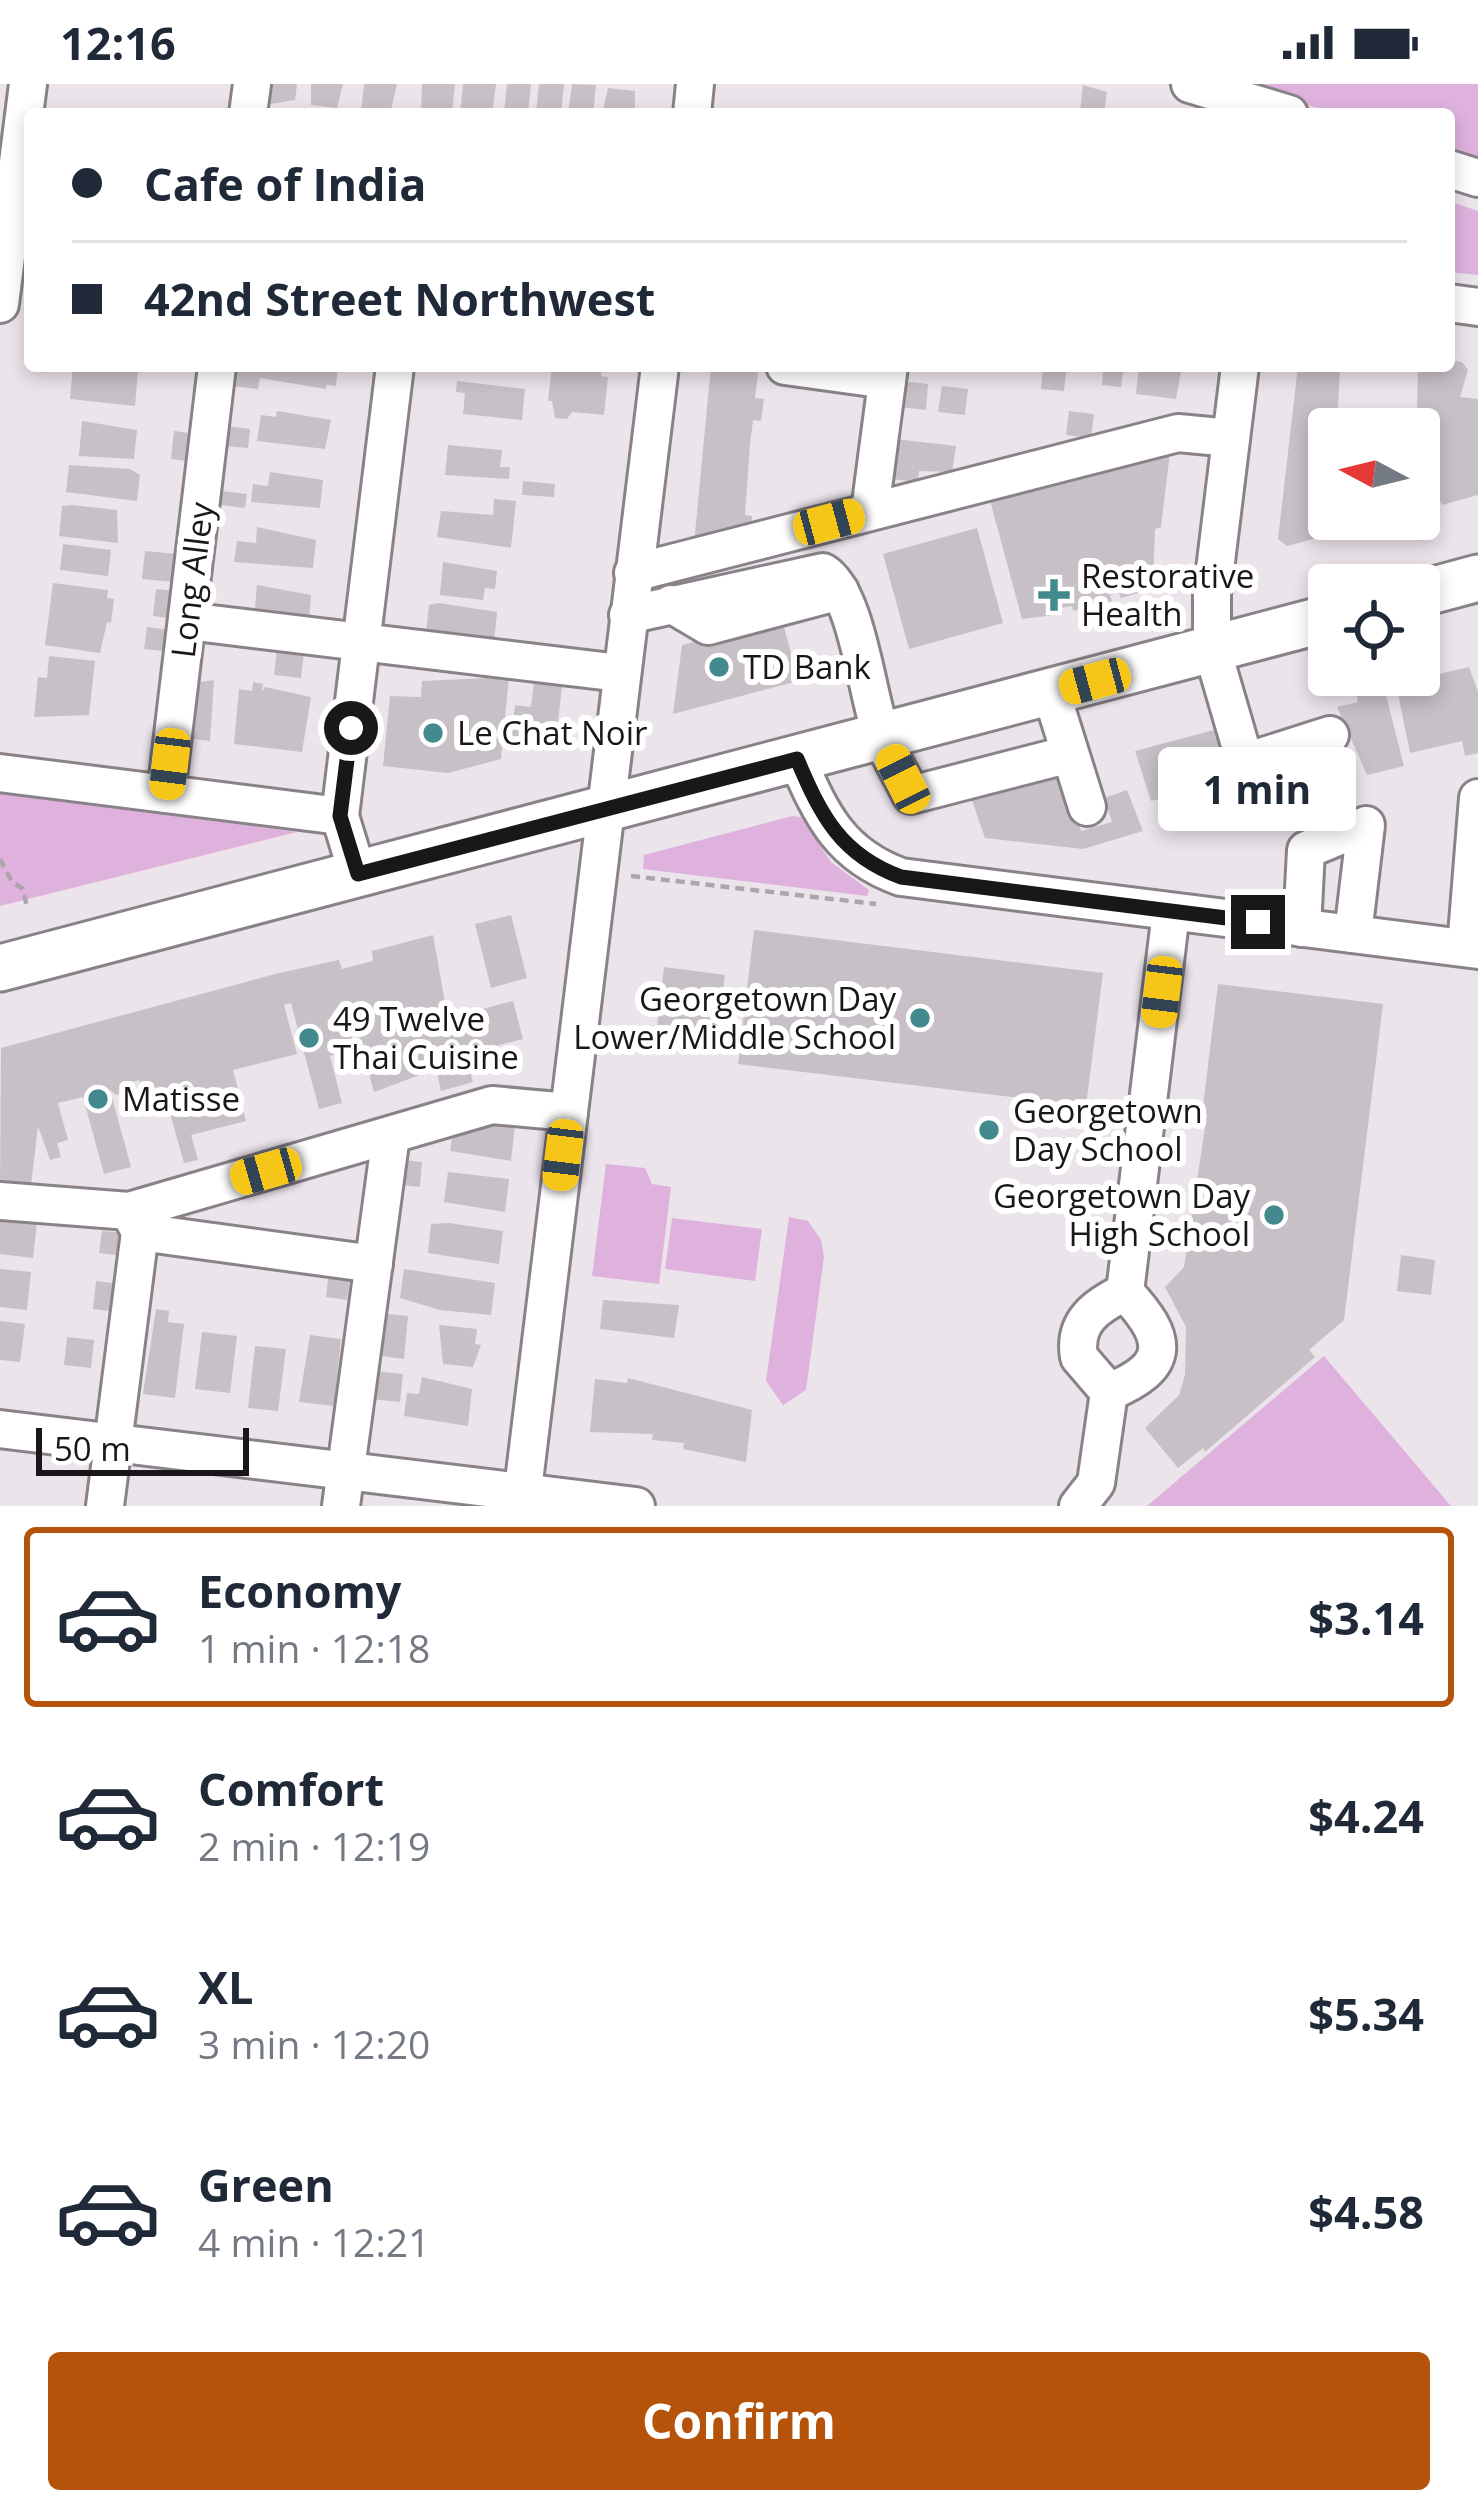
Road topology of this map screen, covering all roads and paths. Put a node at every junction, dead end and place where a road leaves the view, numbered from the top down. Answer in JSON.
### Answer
{"nodes":[{"id":1,"x":28,"y":84,"type":"edge"},
{"id":2,"x":1190,"y":84,"type":"edge"},
{"id":3,"x":1265,"y":108,"type":"edge"},
{"id":4,"x":17,"y":131,"type":"edge"},
{"id":5,"x":0,"y":304,"type":"edge"},
{"id":6,"x":217,"y":372,"type":"edge"},
{"id":7,"x":394,"y":372,"type":"edge"},
{"id":8,"x":659,"y":372,"type":"edge"},
{"id":9,"x":1239,"y":372,"type":"edge"},
{"id":10,"x":888,"y":373,"type":"edge"},
{"id":11,"x":1231,"y":438,"type":"junction"},
{"id":12,"x":871,"y":511,"type":"junction"},
{"id":13,"x":633,"y":574,"type":"junction"},
{"id":14,"x":1478,"y":578,"type":"edge"},
{"id":15,"x":1440,"y":588,"type":"edge"},
{"id":16,"x":628,"y":615,"type":"junction"},
{"id":17,"x":187,"y":621,"type":"junction"},
{"id":18,"x":1308,"y":624,"type":"edge"},
{"id":19,"x":362,"y":640,"type":"junction"},
{"id":20,"x":1212,"y":649,"type":"junction"},
{"id":21,"x":620,"y":673,"type":"junction"},
{"id":22,"x":1051,"y":692,"type":"junction"},
{"id":23,"x":1330,"y":735,"type":"dead end"},
{"id":24,"x":882,"y":737,"type":"junction"},
{"id":25,"x":1070,"y":754,"type":"junction"},
{"id":26,"x":797,"y":759,"type":"junction"},
{"id":27,"x":0,"y":773,"type":"edge"},
{"id":28,"x":166,"y":794,"type":"junction"},
{"id":29,"x":1478,"y":798,"type":"edge"},
{"id":30,"x":1087,"y":807,"type":"dead end"},
{"id":31,"x":602,"y":812,"type":"junction"},
{"id":32,"x":340,"y":816,"type":"junction"},
{"id":33,"x":0,"y":859,"type":"edge"},
{"id":34,"x":358,"y":874,"type":"junction"},
{"id":35,"x":616,"y":880,"type":"dead end"},
{"id":36,"x":878,"y":904,"type":"dead end"},
{"id":37,"x":27,"y":907,"type":"dead end"},
{"id":38,"x":1171,"y":912,"type":"junction"},
{"id":39,"x":1302,"y":928,"type":"junction"},
{"id":40,"x":1352,"y":934,"type":"junction"},
{"id":41,"x":1472,"y":949,"type":"edge"},
{"id":42,"x":0,"y":968,"type":"edge"},
{"id":43,"x":568,"y":1112,"type":"junction"},
{"id":44,"x":391,"y":1135,"type":"junction"},
{"id":45,"x":0,"y":1201,"type":"edge"},
{"id":46,"x":135,"y":1221,"type":"junction"},
{"id":47,"x":374,"y":1264,"type":"junction"},
{"id":48,"x":1126,"y":1292,"type":"junction"},
{"id":49,"x":1109,"y":1392,"type":"junction"},
{"id":50,"x":0,"y":1429,"type":"edge"},
{"id":51,"x":113,"y":1443,"type":"junction"},
{"id":52,"x":344,"y":1489,"type":"edge"},
{"id":53,"x":522,"y":1499,"type":"edge"},
{"id":54,"x":105,"y":1506,"type":"edge"},
{"id":55,"x":636,"y":1506,"type":"edge"},
{"id":56,"x":1078,"y":1506,"type":"edge"}],
"edges":[{"from":1,"to":4,"type":"street"},
{"from":2,"to":3,"type":"street"},
{"from":4,"to":5,"type":"street"},
{"from":6,"to":17,"type":"street","name":"Long Alley"},
{"from":7,"to":19,"type":"street"},
{"from":8,"to":13,"type":"street"},
{"from":9,"to":11,"type":"street"},
{"from":10,"to":12,"type":"street"},
{"from":11,"to":12,"type":"street"},
{"from":11,"to":20,"type":"street"},
{"from":12,"to":13,"type":"street"},
{"from":13,"to":16,"type":"street"},
{"from":14,"to":15,"type":"main road"},
{"from":16,"to":21,"type":"street"},
{"from":16,"to":24,"type":"street"},
{"from":17,"to":19,"type":"street"},
{"from":17,"to":28,"type":"street","name":"Long Alley"},
{"from":18,"to":20,"type":"main road"},
{"from":19,"to":21,"type":"street"},
{"from":19,"to":32,"type":"street"},
{"from":20,"to":22,"type":"main road"},
{"from":20,"to":23,"type":"street"},
{"from":21,"to":31,"type":"street"},
{"from":22,"to":24,"type":"main road"},
{"from":22,"to":25,"type":"street"},
{"from":24,"to":25,"type":"street"},
{"from":24,"to":26,"type":"main road"},
{"from":25,"to":30,"type":"street"},
{"from":26,"to":31,"type":"main road"},
{"from":26,"to":38,"type":"street"},
{"from":27,"to":28,"type":"street"},
{"from":28,"to":32,"type":"street"},
{"from":29,"to":41,"type":"street"},
{"from":31,"to":34,"type":"main road"},
{"from":31,"to":43,"type":"street"},
{"from":32,"to":34,"type":"street"},
{"from":33,"to":37,"type":"path"},
{"from":34,"to":42,"type":"main road"},
{"from":35,"to":36,"type":"path"},
{"from":38,"to":39,"type":"street"},
{"from":38,"to":48,"type":"street"},
{"from":39,"to":40,"type":"street"},
{"from":39,"to":40,"type":"street"},
{"from":40,"to":41,"type":"street"},
{"from":43,"to":44,"type":"street"},
{"from":43,"to":53,"type":"street"},
{"from":44,"to":46,"type":"street"},
{"from":44,"to":47,"type":"street"},
{"from":45,"to":46,"type":"street"},
{"from":46,"to":47,"type":"street"},
{"from":46,"to":51,"type":"street"},
{"from":47,"to":52,"type":"street"},
{"from":48,"to":49,"type":"street"},
{"from":48,"to":49,"type":"street"},
{"from":49,"to":56,"type":"street"},
{"from":50,"to":51,"type":"street"},
{"from":51,"to":52,"type":"street"},
{"from":51,"to":54,"type":"street"},
{"from":52,"to":53,"type":"street"},
{"from":53,"to":55,"type":"street"}]}
